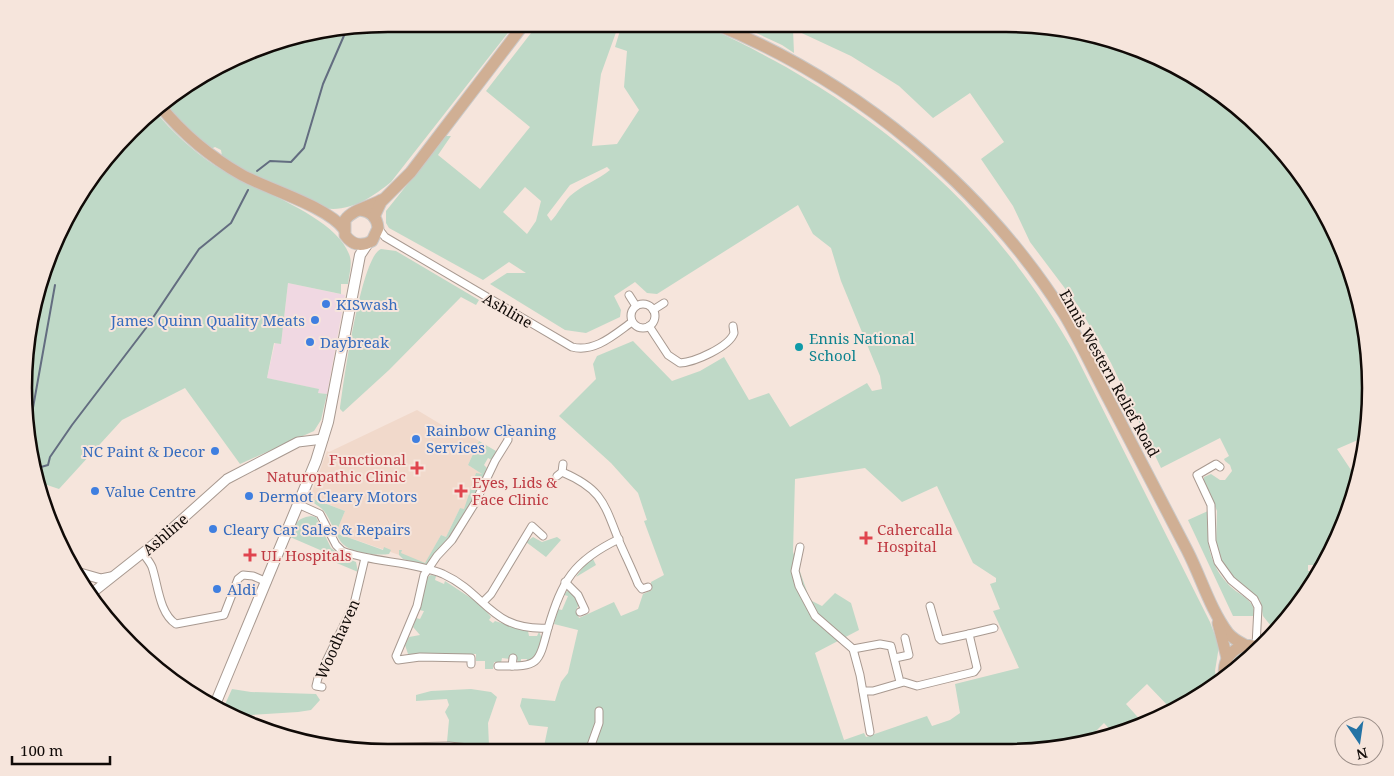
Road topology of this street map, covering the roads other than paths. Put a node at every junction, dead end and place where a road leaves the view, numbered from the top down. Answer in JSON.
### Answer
{"nodes":[{"id":1,"x":518,"y":32,"type":"edge"},
{"id":2,"x":733,"y":32,"type":"edge"},
{"id":3,"x":165,"y":112,"type":"edge"},
{"id":4,"x":388,"y":195,"type":"junction"},
{"id":5,"x":356,"y":212,"type":"junction"},
{"id":6,"x":329,"y":216,"type":"junction"},
{"id":7,"x":344,"y":230,"type":"junction"},
{"id":8,"x":376,"y":233,"type":"junction"},
{"id":9,"x":353,"y":243,"type":"junction"},
{"id":10,"x":360,"y":254,"type":"junction"},
{"id":11,"x":629,"y":295,"type":"dead end"},
{"id":12,"x":664,"y":303,"type":"dead end"},
{"id":13,"x":636,"y":306,"type":"junction"},
{"id":14,"x":653,"y":310,"type":"junction"},
{"id":15,"x":632,"y":322,"type":"junction"},
{"id":16,"x":649,"y":326,"type":"junction"},
{"id":17,"x":733,"y":326,"type":"dead end"},
{"id":18,"x":508,"y":429,"type":"dead end"},
{"id":19,"x":323,"y":439,"type":"junction"},
{"id":20,"x":564,"y":464,"type":"dead end"},
{"id":21,"x":1220,"y":467,"type":"dead end"},
{"id":22,"x":300,"y":505,"type":"junction"},
{"id":23,"x":543,"y":536,"type":"dead end"},
{"id":24,"x":619,"y":540,"type":"junction"},
{"id":25,"x":800,"y":547,"type":"dead end"},
{"id":26,"x":143,"y":554,"type":"junction"},
{"id":27,"x":364,"y":558,"type":"junction"},
{"id":28,"x":428,"y":570,"type":"junction"},
{"id":29,"x":85,"y":574,"type":"edge"},
{"id":30,"x":112,"y":577,"type":"junction"},
{"id":31,"x":267,"y":582,"type":"junction"},
{"id":32,"x":566,"y":582,"type":"junction"},
{"id":33,"x":648,"y":587,"type":"dead end"},
{"id":34,"x":95,"y":590,"type":"edge"},
{"id":35,"x":483,"y":602,"type":"junction"},
{"id":36,"x":930,"y":606,"type":"dead end"},
{"id":37,"x":580,"y":612,"type":"dead end"},
{"id":38,"x":1217,"y":616,"type":"junction"},
{"id":39,"x":548,"y":628,"type":"junction"},
{"id":40,"x":994,"y":628,"type":"dead end"},
{"id":41,"x":968,"y":634,"type":"junction"},
{"id":42,"x":905,"y":638,"type":"dead end"},
{"id":43,"x":1254,"y":641,"type":"edge"},
{"id":44,"x":1251,"y":645,"type":"edge"},
{"id":45,"x":1249,"y":647,"type":"edge"},
{"id":46,"x":852,"y":649,"type":"junction"},
{"id":47,"x":895,"y":658,"type":"junction"},
{"id":48,"x":1227,"y":658,"type":"junction"},
{"id":49,"x":471,"y":664,"type":"dead end"},
{"id":50,"x":498,"y":666,"type":"dead end"},
{"id":51,"x":1223,"y":669,"type":"edge"},
{"id":52,"x":900,"y":682,"type":"junction"},
{"id":53,"x":322,"y":687,"type":"dead end"},
{"id":54,"x":863,"y":691,"type":"junction"},
{"id":55,"x":217,"y":700,"type":"edge"},
{"id":56,"x":599,"y":711,"type":"dead end"},
{"id":57,"x":870,"y":732,"type":"dead end"},
{"id":58,"x":591,"y":744,"type":"edge"}],
"edges":[{"from":1,"to":4,"type":"main road"},
{"from":2,"to":38,"type":"main road","name":"Ennis Western Relief Road"},
{"from":3,"to":6,"type":"main road"},
{"from":4,"to":5,"type":"main road"},
{"from":4,"to":8,"type":"main road"},
{"from":5,"to":6,"type":"main road"},
{"from":5,"to":7,"type":"main road"},
{"from":5,"to":8,"type":"main road"},
{"from":6,"to":7,"type":"main road"},
{"from":7,"to":9,"type":"main road"},
{"from":8,"to":9,"type":"main road"},
{"from":8,"to":10,"type":"main road"},
{"from":8,"to":15,"type":"street","name":"Ashline"},
{"from":9,"to":10,"type":"main road"},
{"from":10,"to":19,"type":"main road"},
{"from":11,"to":13,"type":"street"},
{"from":12,"to":14,"type":"street"},
{"from":13,"to":14,"type":"street"},
{"from":13,"to":15,"type":"street"},
{"from":14,"to":16,"type":"street"},
{"from":15,"to":16,"type":"street"},
{"from":16,"to":17,"type":"street"},
{"from":18,"to":28,"type":"street"},
{"from":19,"to":22,"type":"main road"},
{"from":19,"to":26,"type":"street","name":"Ashline"},
{"from":20,"to":24,"type":"street"},
{"from":21,"to":43,"type":"street"},
{"from":22,"to":27,"type":"street"},
{"from":22,"to":31,"type":"main road"},
{"from":23,"to":35,"type":"street"},
{"from":24,"to":32,"type":"street"},
{"from":24,"to":33,"type":"street"},
{"from":25,"to":46,"type":"street"},
{"from":26,"to":30,"type":"street","name":"Ashline"},
{"from":26,"to":31,"type":"street"},
{"from":27,"to":28,"type":"street"},
{"from":27,"to":53,"type":"street","name":"Woodhaven"},
{"from":28,"to":35,"type":"street"},
{"from":28,"to":49,"type":"street"},
{"from":29,"to":30,"type":"street"},
{"from":30,"to":34,"type":"street","name":"Ashline"},
{"from":31,"to":55,"type":"main road"},
{"from":32,"to":37,"type":"street"},
{"from":32,"to":39,"type":"street"},
{"from":35,"to":39,"type":"street"},
{"from":36,"to":41,"type":"street"},
{"from":38,"to":44,"type":"main road","name":"Ennis Western Relief Road"},
{"from":38,"to":48,"type":"main road","name":"Ennis Western Relief Road"},
{"from":39,"to":50,"type":"street"},
{"from":40,"to":41,"type":"street"},
{"from":41,"to":52,"type":"street"},
{"from":42,"to":47,"type":"street"},
{"from":45,"to":48,"type":"main road"},
{"from":46,"to":47,"type":"street"},
{"from":46,"to":54,"type":"street"},
{"from":47,"to":52,"type":"street"},
{"from":48,"to":51,"type":"main road"},
{"from":52,"to":54,"type":"street"},
{"from":54,"to":57,"type":"street"},
{"from":56,"to":58,"type":"street"}]}
